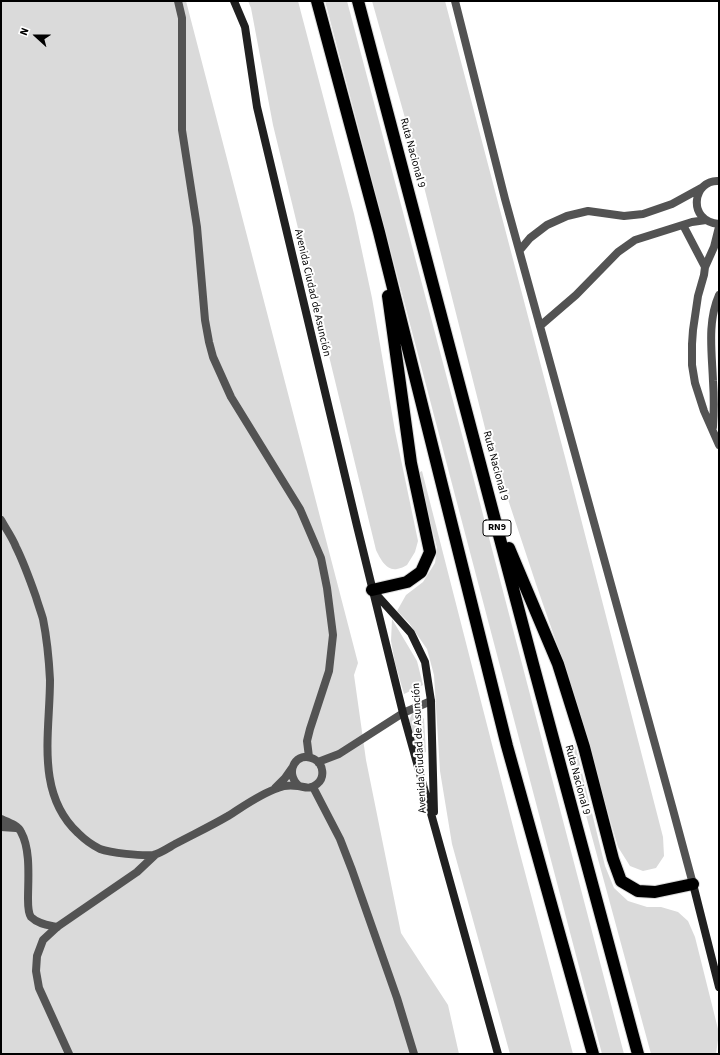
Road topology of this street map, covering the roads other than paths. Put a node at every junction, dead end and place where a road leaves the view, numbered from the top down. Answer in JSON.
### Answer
{"nodes":[{"id":1,"x":178,"y":1,"type":"edge"},
{"id":2,"x":234,"y":1,"type":"edge"},
{"id":3,"x":317,"y":1,"type":"edge"},
{"id":4,"x":358,"y":1,"type":"edge"},
{"id":5,"x":455,"y":1,"type":"edge"},
{"id":6,"x":719,"y":181,"type":"edge"},
{"id":7,"x":703,"y":187,"type":"junction"},
{"id":8,"x":706,"y":220,"type":"junction"},
{"id":9,"x":719,"y":224,"type":"edge"},
{"id":10,"x":683,"y":225,"type":"junction"},
{"id":11,"x":719,"y":227,"type":"edge"},
{"id":12,"x":379,"y":232,"type":"junction"},
{"id":13,"x":520,"y":250,"type":"junction"},
{"id":14,"x":705,"y":267,"type":"junction"},
{"id":15,"x":719,"y":295,"type":"edge"},
{"id":16,"x":540,"y":326,"type":"junction"},
{"id":17,"x":712,"y":428,"type":"junction"},
{"id":18,"x":719,"y":445,"type":"edge"},
{"id":19,"x":493,"y":510,"type":"junction"},
{"id":20,"x":1,"y":520,"type":"edge"},
{"id":21,"x":372,"y":590,"type":"junction"},
{"id":22,"x":431,"y":701,"type":"junction"},
{"id":23,"x":403,"y":713,"type":"junction"},
{"id":24,"x":309,"y":757,"type":"junction"},
{"id":25,"x":318,"y":762,"type":"junction"},
{"id":26,"x":292,"y":768,"type":"junction"},
{"id":27,"x":299,"y":786,"type":"junction"},
{"id":28,"x":313,"y":787,"type":"junction"},
{"id":29,"x":273,"y":790,"type":"junction"},
{"id":30,"x":1,"y":819,"type":"edge"},
{"id":31,"x":1,"y":827,"type":"edge"},
{"id":32,"x":435,"y":827,"type":"junction"},
{"id":33,"x":17,"y":828,"type":"junction"},
{"id":34,"x":155,"y":855,"type":"junction"},
{"id":35,"x":693,"y":884,"type":"junction"},
{"id":36,"x":57,"y":927,"type":"junction"},
{"id":37,"x":719,"y":987,"type":"edge"},
{"id":38,"x":69,"y":1054,"type":"edge"},
{"id":39,"x":414,"y":1054,"type":"edge"},
{"id":40,"x":498,"y":1054,"type":"edge"},
{"id":41,"x":593,"y":1054,"type":"edge"},
{"id":42,"x":638,"y":1054,"type":"edge"}],
"edges":[{"from":1,"to":24,"type":"street"},
{"from":2,"to":21,"type":"street","name":"Avenida Ciudad de Asunción"},
{"from":3,"to":12,"type":"highway"},
{"from":4,"to":19,"type":"highway","name":"Ruta Nacional 9","number":"RN9"},
{"from":5,"to":13,"type":"street"},
{"from":6,"to":7,"type":"street"},
{"from":7,"to":8,"type":"street"},
{"from":7,"to":13,"type":"street"},
{"from":8,"to":9,"type":"street"},
{"from":8,"to":10,"type":"street"},
{"from":10,"to":14,"type":"street"},
{"from":10,"to":16,"type":"street"},
{"from":11,"to":14,"type":"street"},
{"from":12,"to":21,"type":"highway"},
{"from":12,"to":41,"type":"highway"},
{"from":13,"to":16,"type":"street"},
{"from":14,"to":17,"type":"street"},
{"from":15,"to":17,"type":"street"},
{"from":16,"to":35,"type":"street"},
{"from":17,"to":18,"type":"street"},
{"from":19,"to":35,"type":"highway"},
{"from":19,"to":42,"type":"highway","name":"Ruta Nacional 9","number":"RN9"},
{"from":20,"to":34,"type":"street"},
{"from":21,"to":22,"type":"street","name":"Avenida Ciudad de Asunción"},
{"from":21,"to":23,"type":"street","name":"Avenida Ciudad de Asunción"},
{"from":22,"to":23,"type":"street"},
{"from":22,"to":32,"type":"street","name":"Avenida Ciudad de Asunción"},
{"from":23,"to":25,"type":"street"},
{"from":23,"to":32,"type":"street","name":"Avenida Ciudad de Asunción"},
{"from":24,"to":25,"type":"street"},
{"from":24,"to":26,"type":"street"},
{"from":25,"to":28,"type":"street"},
{"from":26,"to":27,"type":"street"},
{"from":26,"to":29,"type":"street"},
{"from":27,"to":28,"type":"street"},
{"from":27,"to":29,"type":"street"},
{"from":28,"to":39,"type":"street"},
{"from":29,"to":34,"type":"street"},
{"from":30,"to":33,"type":"street"},
{"from":31,"to":33,"type":"street"},
{"from":32,"to":40,"type":"street","name":"Avenida Ciudad de Asunción"},
{"from":33,"to":36,"type":"street"},
{"from":34,"to":36,"type":"street"},
{"from":35,"to":37,"type":"street"},
{"from":36,"to":38,"type":"street"}]}
